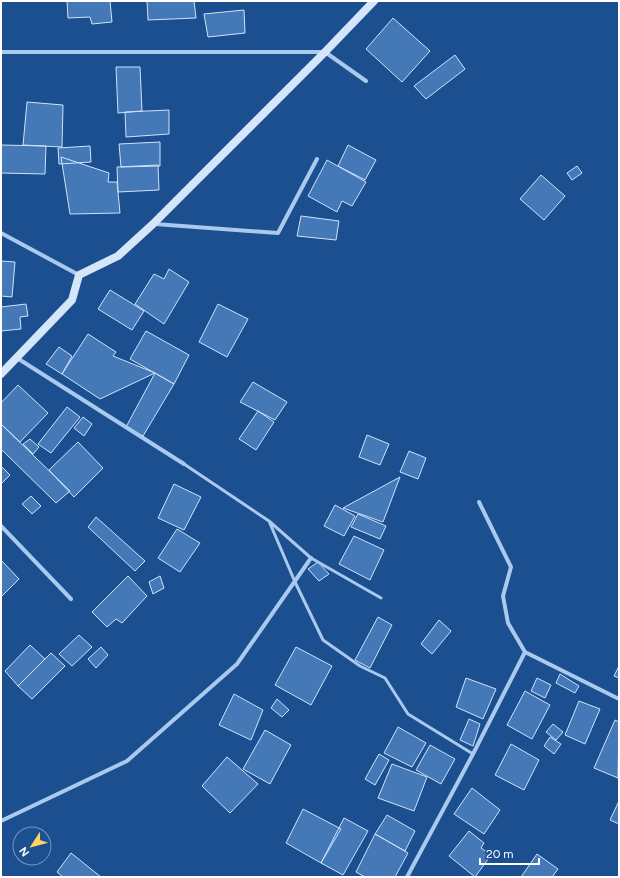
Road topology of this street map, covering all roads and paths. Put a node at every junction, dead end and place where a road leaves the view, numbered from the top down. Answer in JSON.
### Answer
{"nodes":[{"id":1,"x":374,"y":1,"type":"edge"},
{"id":2,"x":1,"y":52,"type":"edge"},
{"id":3,"x":325,"y":52,"type":"junction"},
{"id":4,"x":366,"y":81,"type":"dead end"},
{"id":5,"x":317,"y":159,"type":"dead end"},
{"id":6,"x":153,"y":224,"type":"junction"},
{"id":7,"x":1,"y":233,"type":"edge"},
{"id":8,"x":79,"y":275,"type":"junction"},
{"id":9,"x":17,"y":358,"type":"junction"},
{"id":10,"x":1,"y":374,"type":"edge"},
{"id":11,"x":184,"y":464,"type":"joint"},
{"id":12,"x":479,"y":502,"type":"dead end"},
{"id":13,"x":269,"y":521,"type":"junction"},
{"id":14,"x":1,"y":526,"type":"edge"},
{"id":15,"x":311,"y":558,"type":"junction"},
{"id":16,"x":295,"y":582,"type":"junction"},
{"id":17,"x":381,"y":598,"type":"dead end"},
{"id":18,"x":71,"y":599,"type":"dead end"},
{"id":19,"x":525,"y":652,"type":"junction"},
{"id":20,"x":619,"y":699,"type":"edge"},
{"id":21,"x":473,"y":754,"type":"junction"},
{"id":22,"x":1,"y":821,"type":"edge"},
{"id":23,"x":407,"y":877,"type":"edge"}],
"edges":[{"from":1,"to":3,"type":"street"},
{"from":2,"to":3,"type":"street"},
{"from":3,"to":4,"type":"street"},
{"from":3,"to":6,"type":"street"},
{"from":5,"to":6,"type":"street"},
{"from":6,"to":8,"type":"street"},
{"from":7,"to":8,"type":"street"},
{"from":8,"to":9,"type":"street"},
{"from":9,"to":10,"type":"street"},
{"from":9,"to":11,"type":"street"},
{"from":11,"to":13,"type":"lane"},
{"from":12,"to":19,"type":"street"},
{"from":13,"to":15,"type":"lane"},
{"from":13,"to":16,"type":"lane"},
{"from":14,"to":18,"type":"street"},
{"from":15,"to":16,"type":"street"},
{"from":15,"to":17,"type":"lane"},
{"from":16,"to":21,"type":"lane"},
{"from":16,"to":22,"type":"street"},
{"from":19,"to":20,"type":"street"},
{"from":19,"to":21,"type":"street"},
{"from":21,"to":23,"type":"street"}]}
